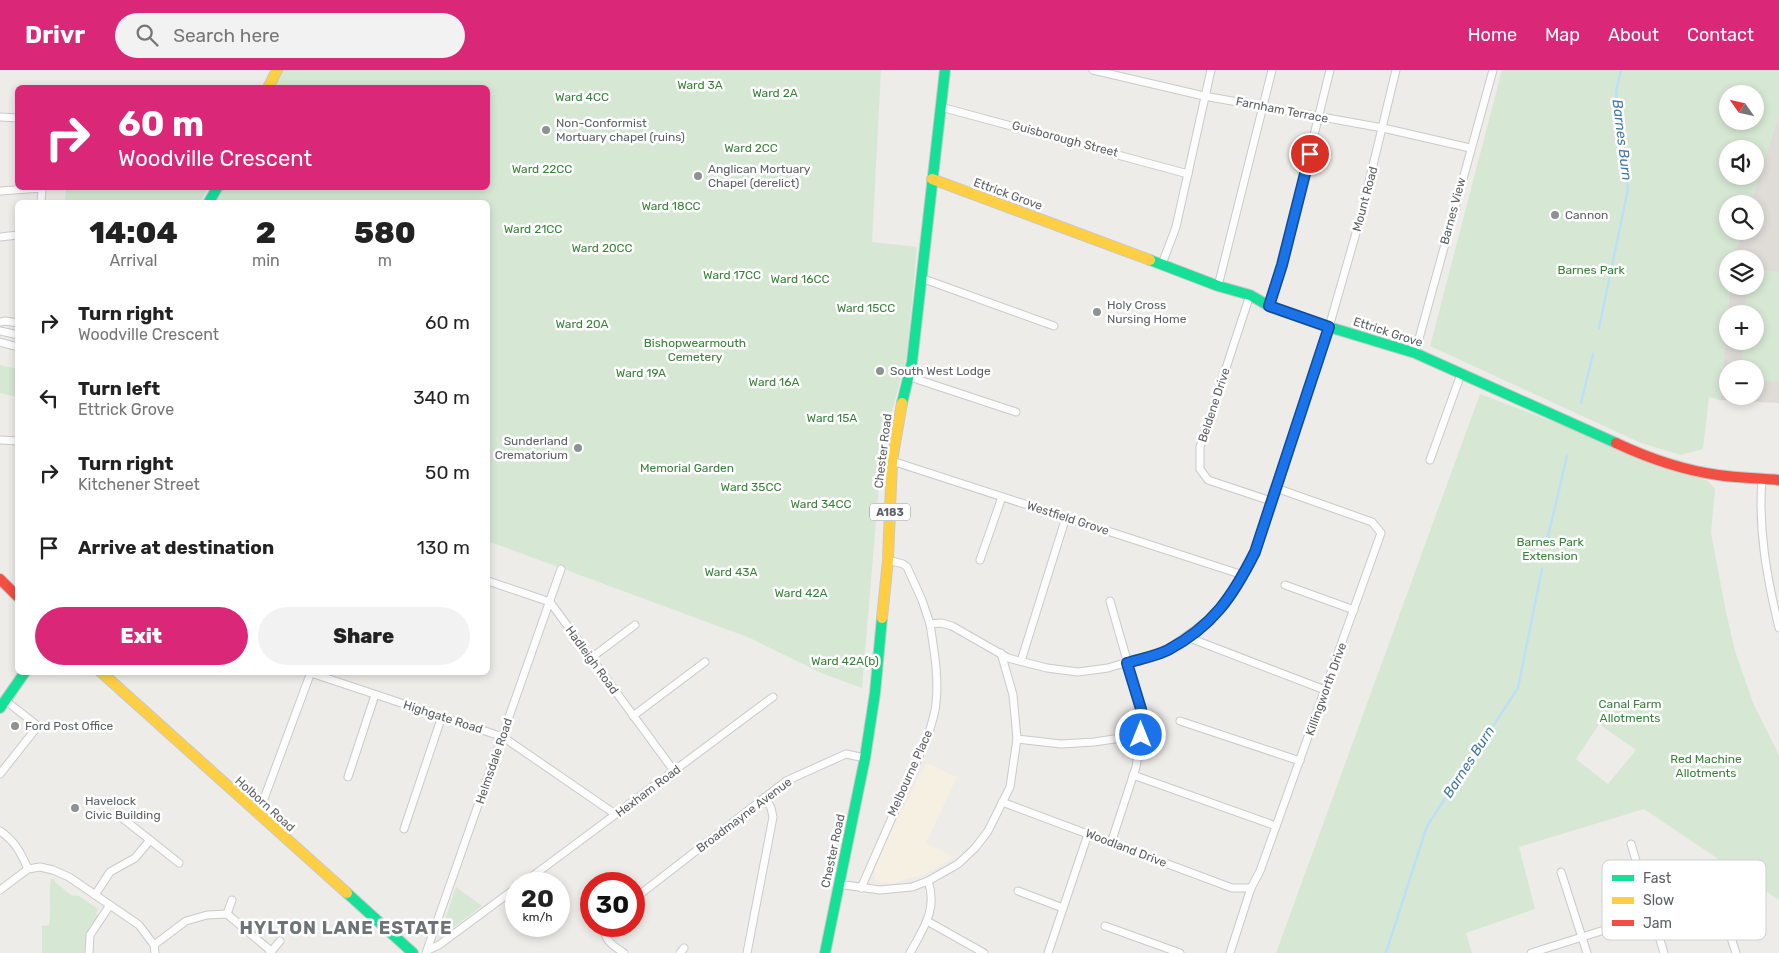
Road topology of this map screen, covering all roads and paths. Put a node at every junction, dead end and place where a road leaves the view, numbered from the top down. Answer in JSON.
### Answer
{"nodes":[{"id":1,"x":277,"y":70,"type":"edge"},
{"id":2,"x":945,"y":70,"type":"edge"},
{"id":3,"x":1093,"y":70,"type":"edge"},
{"id":4,"x":1211,"y":70,"type":"edge"},
{"id":5,"x":1272,"y":70,"type":"edge"},
{"id":6,"x":1330,"y":70,"type":"edge"},
{"id":7,"x":1396,"y":70,"type":"edge"},
{"id":8,"x":1493,"y":70,"type":"edge"},
{"id":9,"x":270,"y":85,"type":"edge"},
{"id":10,"x":1204,"y":96,"type":"junction"},
{"id":11,"x":941,"y":107,"type":"junction"},
{"id":12,"x":1263,"y":107,"type":"junction"},
{"id":13,"x":0,"y":117,"type":"edge"},
{"id":14,"x":1319,"y":117,"type":"junction"},
{"id":15,"x":15,"y":118,"type":"edge"},
{"id":16,"x":1383,"y":128,"type":"junction"},
{"id":17,"x":1470,"y":148,"type":"junction"},
{"id":18,"x":1188,"y":174,"type":"junction"},
{"id":19,"x":932,"y":180,"type":"junction"},
{"id":20,"x":15,"y":190,"type":"edge"},
{"id":21,"x":0,"y":191,"type":"edge"},
{"id":22,"x":15,"y":235,"type":"edge"},
{"id":23,"x":0,"y":237,"type":"edge"},
{"id":24,"x":1162,"y":264,"type":"junction"},
{"id":25,"x":921,"y":278,"type":"junction"},
{"id":26,"x":1218,"y":286,"type":"junction"},
{"id":27,"x":1250,"y":295,"type":"junction"},
{"id":28,"x":1269,"y":306,"type":"junction"},
{"id":29,"x":0,"y":322,"type":"edge"},
{"id":30,"x":15,"y":323,"type":"edge"},
{"id":31,"x":1054,"y":326,"type":"dead end"},
{"id":32,"x":1329,"y":327,"type":"junction"},
{"id":33,"x":0,"y":331,"type":"edge"},
{"id":34,"x":15,"y":334,"type":"edge"},
{"id":35,"x":0,"y":342,"type":"edge"},
{"id":36,"x":15,"y":346,"type":"edge"},
{"id":37,"x":1415,"y":353,"type":"junction"},
{"id":38,"x":1460,"y":374,"type":"junction"},
{"id":39,"x":910,"y":377,"type":"junction"},
{"id":40,"x":1016,"y":412,"type":"dead end"},
{"id":41,"x":0,"y":440,"type":"edge"},
{"id":42,"x":15,"y":441,"type":"edge"},
{"id":43,"x":1430,"y":460,"type":"dead end"},
{"id":44,"x":892,"y":461,"type":"junction"},
{"id":45,"x":1762,"y":479,"type":"junction"},
{"id":46,"x":1779,"y":480,"type":"edge"},
{"id":47,"x":1276,"y":488,"type":"junction"},
{"id":48,"x":1002,"y":496,"type":"junction"},
{"id":49,"x":1271,"y":501,"type":"junction"},
{"id":50,"x":1066,"y":517,"type":"junction"},
{"id":51,"x":888,"y":560,"type":"junction"},
{"id":52,"x":980,"y":560,"type":"dead end"},
{"id":53,"x":561,"y":569,"type":"dead end"},
{"id":54,"x":1243,"y":575,"type":"junction"},
{"id":55,"x":0,"y":579,"type":"edge"},
{"id":56,"x":490,"y":583,"type":"edge"},
{"id":57,"x":1285,"y":585,"type":"dead end"},
{"id":58,"x":15,"y":594,"type":"edge"},
{"id":59,"x":1110,"y":601,"type":"dead end"},
{"id":60,"x":550,"y":602,"type":"junction"},
{"id":61,"x":1354,"y":610,"type":"junction"},
{"id":62,"x":930,"y":624,"type":"junction"},
{"id":63,"x":635,"y":625,"type":"dead end"},
{"id":64,"x":1779,"y":628,"type":"edge"},
{"id":65,"x":1187,"y":637,"type":"junction"},
{"id":66,"x":1000,"y":653,"type":"junction"},
{"id":67,"x":591,"y":658,"type":"junction"},
{"id":68,"x":1021,"y":661,"type":"junction"},
{"id":69,"x":705,"y":662,"type":"dead end"},
{"id":70,"x":1127,"y":663,"type":"junction"},
{"id":71,"x":24,"y":675,"type":"edge"},
{"id":72,"x":28,"y":675,"type":"edge"},
{"id":73,"x":104,"y":675,"type":"edge"},
{"id":74,"x":310,"y":675,"type":"edge"},
{"id":75,"x":317,"y":675,"type":"edge"},
{"id":76,"x":20,"y":682,"type":"junction"},
{"id":77,"x":1325,"y":690,"type":"junction"},
{"id":78,"x":375,"y":694,"type":"junction"},
{"id":79,"x":773,"y":697,"type":"dead end"},
{"id":80,"x":3,"y":705,"type":"edge"},
{"id":81,"x":442,"y":716,"type":"junction"},
{"id":82,"x":633,"y":716,"type":"junction"},
{"id":83,"x":1180,"y":721,"type":"dead end"},
{"id":84,"x":1141,"y":735,"type":"junction"},
{"id":85,"x":503,"y":737,"type":"junction"},
{"id":86,"x":1017,"y":739,"type":"junction"},
{"id":87,"x":865,"y":758,"type":"junction"},
{"id":88,"x":1300,"y":761,"type":"junction"},
{"id":89,"x":674,"y":771,"type":"junction"},
{"id":90,"x":0,"y":774,"type":"edge"},
{"id":91,"x":1134,"y":775,"type":"junction"},
{"id":92,"x":348,"y":777,"type":"dead end"},
{"id":93,"x":765,"y":797,"type":"junction"},
{"id":94,"x":1002,"y":802,"type":"junction"},
{"id":95,"x":615,"y":814,"type":"junction"},
{"id":96,"x":258,"y":815,"type":"junction"},
{"id":97,"x":121,"y":817,"type":"dead end"},
{"id":98,"x":1276,"y":826,"type":"junction"},
{"id":99,"x":404,"y":829,"type":"dead end"},
{"id":100,"x":0,"y":831,"type":"edge"},
{"id":101,"x":1088,"y":834,"type":"junction"},
{"id":102,"x":150,"y":840,"type":"junction"},
{"id":103,"x":1111,"y":843,"type":"junction"},
{"id":104,"x":1631,"y":844,"type":"dead end"},
{"id":105,"x":1636,"y":860,"type":"edge"},
{"id":106,"x":179,"y":863,"type":"dead end"},
{"id":107,"x":28,"y":870,"type":"junction"},
{"id":108,"x":538,"y":872,"type":"edge"},
{"id":109,"x":1561,"y":872,"type":"dead end"},
{"id":110,"x":928,"y":881,"type":"junction"},
{"id":111,"x":838,"y":884,"type":"junction"},
{"id":112,"x":861,"y":888,"type":"junction"},
{"id":113,"x":1251,"y":888,"type":"junction"},
{"id":114,"x":0,"y":890,"type":"edge"},
{"id":115,"x":645,"y":890,"type":"edge"},
{"id":116,"x":1018,"y":891,"type":"dead end"},
{"id":117,"x":94,"y":895,"type":"junction"},
{"id":118,"x":505,"y":896,"type":"edge"},
{"id":119,"x":232,"y":900,"type":"dead end"},
{"id":120,"x":110,"y":905,"type":"junction"},
{"id":121,"x":1064,"y":908,"type":"junction"},
{"id":122,"x":227,"y":914,"type":"junction"},
{"id":123,"x":927,"y":921,"type":"junction"},
{"id":124,"x":1105,"y":926,"type":"dead end"},
{"id":125,"x":1602,"y":931,"type":"edge"},
{"id":126,"x":606,"y":937,"type":"edge"},
{"id":127,"x":1582,"y":937,"type":"junction"},
{"id":128,"x":1660,"y":940,"type":"edge"},
{"id":129,"x":1732,"y":940,"type":"edge"},
{"id":130,"x":280,"y":941,"type":"dead end"},
{"id":131,"x":154,"y":949,"type":"edge"},
{"id":132,"x":427,"y":951,"type":"edge"},
{"id":133,"x":270,"y":952,"type":"edge"},
{"id":134,"x":89,"y":953,"type":"edge"},
{"id":135,"x":413,"y":953,"type":"edge"},
{"id":136,"x":624,"y":953,"type":"edge"},
{"id":137,"x":747,"y":953,"type":"edge"},
{"id":138,"x":825,"y":953,"type":"edge"},
{"id":139,"x":910,"y":953,"type":"edge"},
{"id":140,"x":984,"y":953,"type":"edge"},
{"id":141,"x":1048,"y":953,"type":"edge"},
{"id":142,"x":1180,"y":953,"type":"edge"},
{"id":143,"x":1230,"y":953,"type":"edge"},
{"id":144,"x":1531,"y":953,"type":"edge"},
{"id":145,"x":1586,"y":953,"type":"edge"},
{"id":146,"x":1664,"y":953,"type":"edge"},
{"id":147,"x":1736,"y":953,"type":"edge"}],
"edges":[{"from":1,"to":9,"type":"main road"},
{"from":2,"to":11,"type":"main road","name":"Chester Road","number":"A183"},
{"from":3,"to":10,"type":"street","name":"Farnham Terrace"},
{"from":4,"to":10,"type":"street"},
{"from":5,"to":12,"type":"street"},
{"from":6,"to":14,"type":"street"},
{"from":7,"to":16,"type":"street","name":"Mount Road"},
{"from":8,"to":17,"type":"street","name":"Barnes View"},
{"from":10,"to":12,"type":"street","name":"Farnham Terrace"},
{"from":10,"to":18,"type":"street"},
{"from":11,"to":18,"type":"street","name":"Guisborough Street"},
{"from":11,"to":19,"type":"main road","name":"Chester Road","number":"A183"},
{"from":12,"to":14,"type":"street","name":"Farnham Terrace"},
{"from":12,"to":26,"type":"street"},
{"from":13,"to":15,"type":"street"},
{"from":14,"to":16,"type":"street","name":"Farnham Terrace"},
{"from":14,"to":28,"type":"street"},
{"from":16,"to":17,"type":"street","name":"Farnham Terrace"},
{"from":16,"to":32,"type":"street","name":"Mount Road"},
{"from":17,"to":37,"type":"street","name":"Barnes View"},
{"from":18,"to":24,"type":"street"},
{"from":19,"to":24,"type":"main road","name":"Ettrick Grove"},
{"from":19,"to":25,"type":"main road","name":"Chester Road","number":"A183"},
{"from":20,"to":21,"type":"street"},
{"from":22,"to":23,"type":"street"},
{"from":24,"to":26,"type":"main road","name":"Ettrick Grove"},
{"from":25,"to":31,"type":"street"},
{"from":25,"to":39,"type":"main road","name":"Chester Road","number":"A183"},
{"from":26,"to":27,"type":"main road","name":"Ettrick Grove"},
{"from":27,"to":28,"type":"main road","name":"Ettrick Grove"},
{"from":27,"to":49,"type":"street","name":"Beldene Drive"},
{"from":28,"to":32,"type":"main road","name":"Ettrick Grove"},
{"from":29,"to":30,"type":"street"},
{"from":32,"to":37,"type":"main road","name":"Ettrick Grove"},
{"from":32,"to":47,"type":"street","name":"Mount Road"},
{"from":33,"to":34,"type":"street"},
{"from":35,"to":36,"type":"street"},
{"from":37,"to":38,"type":"main road","name":"Ettrick Grove"},
{"from":38,"to":43,"type":"street"},
{"from":38,"to":45,"type":"main road","name":"Ettrick Grove"},
{"from":39,"to":40,"type":"street"},
{"from":39,"to":44,"type":"main road","name":"Chester Road","number":"A183"},
{"from":41,"to":42,"type":"street"},
{"from":44,"to":48,"type":"street","name":"Westfield Grove"},
{"from":44,"to":51,"type":"main road","name":"Chester Road","number":"A183"},
{"from":45,"to":46,"type":"main road","name":"Ettrick Grove"},
{"from":45,"to":64,"type":"street"},
{"from":47,"to":49,"type":"street","name":"Mount Road"},
{"from":47,"to":61,"type":"street","name":"Killingworth Drive"},
{"from":48,"to":50,"type":"street","name":"Westfield Grove"},
{"from":48,"to":52,"type":"street"},
{"from":49,"to":54,"type":"street","name":"Mount Road"},
{"from":50,"to":54,"type":"street","name":"Westfield Grove"},
{"from":50,"to":68,"type":"street"},
{"from":51,"to":62,"type":"street","name":"Melbourne Place"},
{"from":51,"to":87,"type":"main road","name":"Chester Road","number":"A183"},
{"from":53,"to":60,"type":"street","name":"Helmsdale Road"},
{"from":54,"to":65,"type":"street","name":"Mount Road"},
{"from":55,"to":58,"type":"main road"},
{"from":56,"to":60,"type":"street"},
{"from":57,"to":61,"type":"street"},
{"from":59,"to":70,"type":"street"},
{"from":60,"to":67,"type":"street","name":"Hadleigh Road"},
{"from":60,"to":85,"type":"street","name":"Helmsdale Road"},
{"from":61,"to":77,"type":"street","name":"Killingworth Drive"},
{"from":62,"to":66,"type":"street","name":"Mount Road"},
{"from":62,"to":112,"type":"street","name":"Melbourne Place"},
{"from":63,"to":67,"type":"street"},
{"from":65,"to":70,"type":"street","name":"Mount Road"},
{"from":65,"to":77,"type":"street"},
{"from":66,"to":68,"type":"street","name":"Mount Road"},
{"from":66,"to":86,"type":"street"},
{"from":67,"to":82,"type":"street","name":"Hadleigh Road"},
{"from":68,"to":70,"type":"street","name":"Mount Road"},
{"from":69,"to":82,"type":"street"},
{"from":70,"to":84,"type":"street"},
{"from":71,"to":76,"type":"main road"},
{"from":72,"to":76,"type":"main road"},
{"from":73,"to":96,"type":"main road","name":"Holborn Road"},
{"from":74,"to":96,"type":"street"},
{"from":75,"to":78,"type":"street","name":"Highgate Road"},
{"from":76,"to":80,"type":"main road"},
{"from":77,"to":88,"type":"street","name":"Killingworth Drive"},
{"from":78,"to":81,"type":"street","name":"Highgate Road"},
{"from":78,"to":92,"type":"street"},
{"from":79,"to":89,"type":"street","name":"Hexham Road"},
{"from":80,"to":90,"type":"street"},
{"from":81,"to":85,"type":"street","name":"Highgate Road"},
{"from":81,"to":99,"type":"street"},
{"from":82,"to":89,"type":"street","name":"Hadleigh Road"},
{"from":83,"to":88,"type":"street"},
{"from":84,"to":86,"type":"street"},
{"from":84,"to":91,"type":"street"},
{"from":85,"to":95,"type":"street","name":"Highgate Road"},
{"from":85,"to":132,"type":"street","name":"Helmsdale Road"},
{"from":86,"to":94,"type":"street"},
{"from":87,"to":93,"type":"street","name":"Broadmayne Avenue"},
{"from":87,"to":111,"type":"main road","name":"Chester Road","number":"A183"},
{"from":88,"to":98,"type":"street","name":"Killingworth Drive"},
{"from":89,"to":95,"type":"street","name":"Hexham Road"},
{"from":91,"to":98,"type":"street"},
{"from":91,"to":103,"type":"street"},
{"from":93,"to":115,"type":"street","name":"Broadmayne Avenue"},
{"from":93,"to":137,"type":"street"},
{"from":94,"to":101,"type":"street","name":"Woodland Drive"},
{"from":94,"to":110,"type":"street"},
{"from":95,"to":108,"type":"street","name":"Hexham Road"},
{"from":96,"to":135,"type":"main road","name":"Holborn Road"},
{"from":97,"to":102,"type":"street"},
{"from":98,"to":113,"type":"street","name":"Killingworth Drive"},
{"from":100,"to":107,"type":"street"},
{"from":101,"to":103,"type":"street","name":"Woodland Drive"},
{"from":101,"to":121,"type":"street"},
{"from":102,"to":106,"type":"street"},
{"from":102,"to":117,"type":"street"},
{"from":103,"to":113,"type":"street","name":"Woodland Drive"},
{"from":104,"to":105,"type":"street"},
{"from":107,"to":114,"type":"street"},
{"from":107,"to":117,"type":"street"},
{"from":109,"to":127,"type":"street"},
{"from":110,"to":112,"type":"street"},
{"from":110,"to":123,"type":"street"},
{"from":111,"to":112,"type":"street"},
{"from":111,"to":138,"type":"main road","name":"Chester Road","number":"A183"},
{"from":113,"to":143,"type":"street","name":"Killingworth Drive"},
{"from":116,"to":121,"type":"street"},
{"from":117,"to":120,"type":"street"},
{"from":118,"to":132,"type":"street"},
{"from":119,"to":122,"type":"street"},
{"from":120,"to":131,"type":"street"},
{"from":120,"to":134,"type":"street"},
{"from":121,"to":141,"type":"street"},
{"from":122,"to":131,"type":"street"},
{"from":122,"to":133,"type":"street"},
{"from":123,"to":139,"type":"street"},
{"from":123,"to":140,"type":"street"},
{"from":124,"to":142,"type":"street"},
{"from":125,"to":127,"type":"street"},
{"from":126,"to":136,"type":"street"},
{"from":127,"to":144,"type":"street"},
{"from":127,"to":145,"type":"street"},
{"from":128,"to":146,"type":"street"},
{"from":129,"to":147,"type":"street"},
{"from":130,"to":133,"type":"street"}]}
